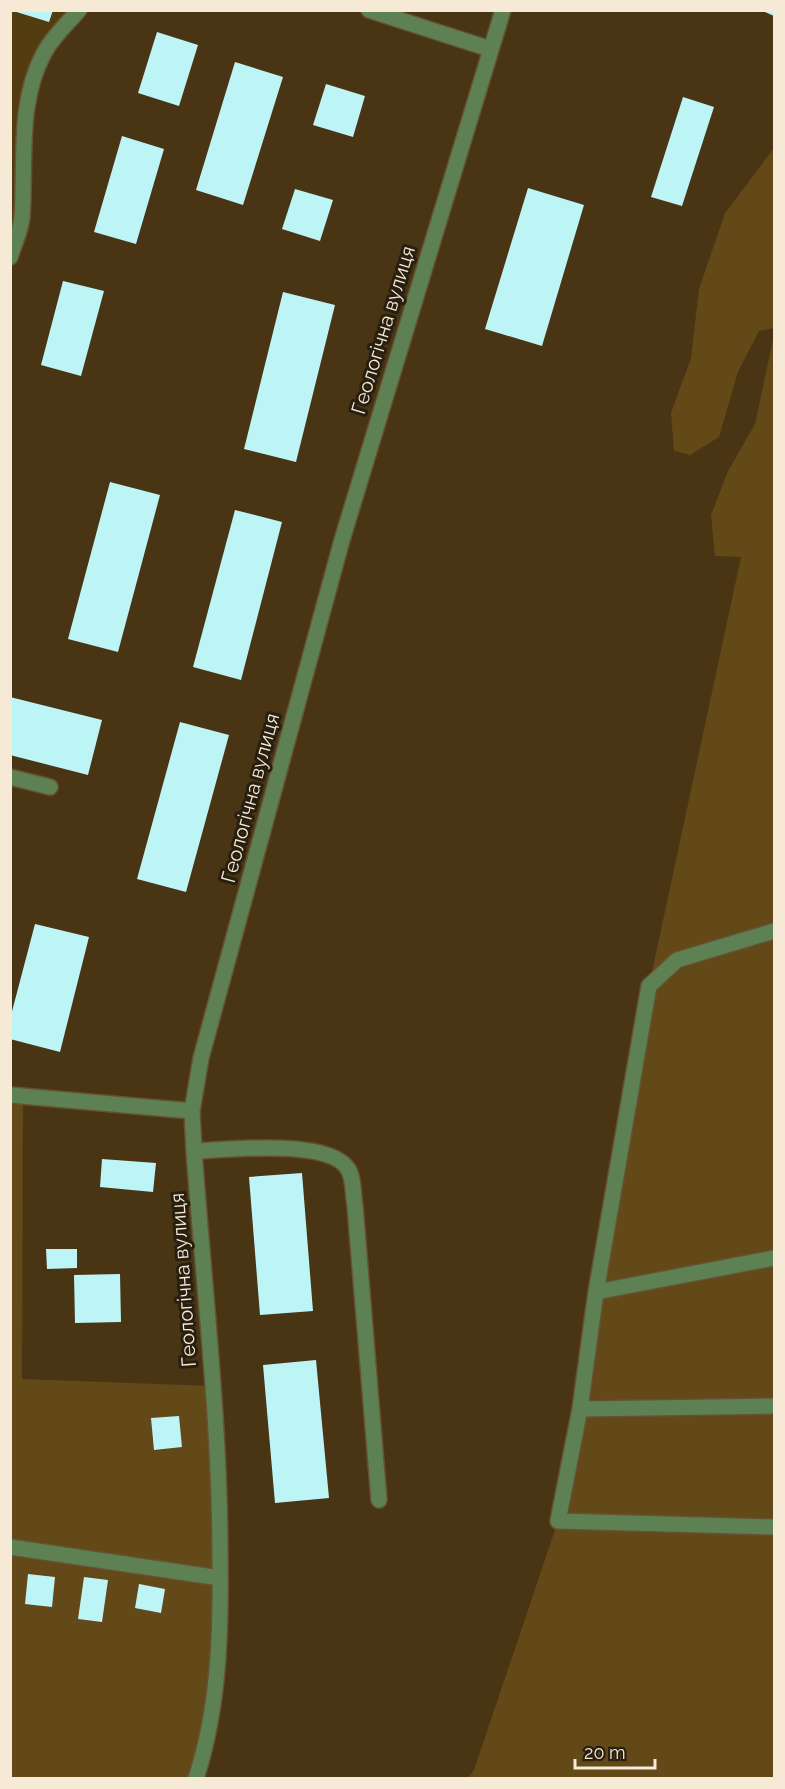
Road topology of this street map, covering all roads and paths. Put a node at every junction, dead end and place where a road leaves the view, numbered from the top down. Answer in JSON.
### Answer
{"nodes":[{"id":1,"x":79,"y":10,"type":"edge"},
{"id":2,"x":369,"y":10,"type":"edge"},
{"id":3,"x":503,"y":10,"type":"edge"},
{"id":4,"x":490,"y":48,"type":"junction"},
{"id":5,"x":10,"y":257,"type":"edge"},
{"id":6,"x":10,"y":777,"type":"edge"},
{"id":7,"x":50,"y":787,"type":"dead end"},
{"id":8,"x":774,"y":931,"type":"edge"},
{"id":9,"x":10,"y":1095,"type":"edge"},
{"id":10,"x":192,"y":1111,"type":"junction"},
{"id":11,"x":194,"y":1151,"type":"junction"},
{"id":12,"x":774,"y":1257,"type":"edge"},
{"id":13,"x":596,"y":1293,"type":"junction"},
{"id":14,"x":774,"y":1406,"type":"edge"},
{"id":15,"x":580,"y":1409,"type":"junction"},
{"id":16,"x":379,"y":1500,"type":"dead end"},
{"id":17,"x":774,"y":1527,"type":"edge"},
{"id":18,"x":10,"y":1547,"type":"edge"},
{"id":19,"x":220,"y":1578,"type":"junction"},
{"id":20,"x":196,"y":1779,"type":"edge"}],
"edges":[{"from":1,"to":5,"type":"street"},
{"from":2,"to":4,"type":"street"},
{"from":3,"to":4,"type":"street","name":"Геологічна вулиця"},
{"from":4,"to":10,"type":"street","name":"Геологічна вулиця"},
{"from":6,"to":7,"type":"street"},
{"from":8,"to":13,"type":"street"},
{"from":9,"to":10,"type":"street"},
{"from":10,"to":11,"type":"street","name":"Геологічна вулиця"},
{"from":11,"to":16,"type":"street"},
{"from":11,"to":19,"type":"street","name":"Геологічна вулиця"},
{"from":12,"to":13,"type":"street"},
{"from":13,"to":15,"type":"street"},
{"from":14,"to":15,"type":"street"},
{"from":15,"to":17,"type":"street"},
{"from":18,"to":19,"type":"street"},
{"from":19,"to":20,"type":"street","name":"Геологічна вулиця"}]}
